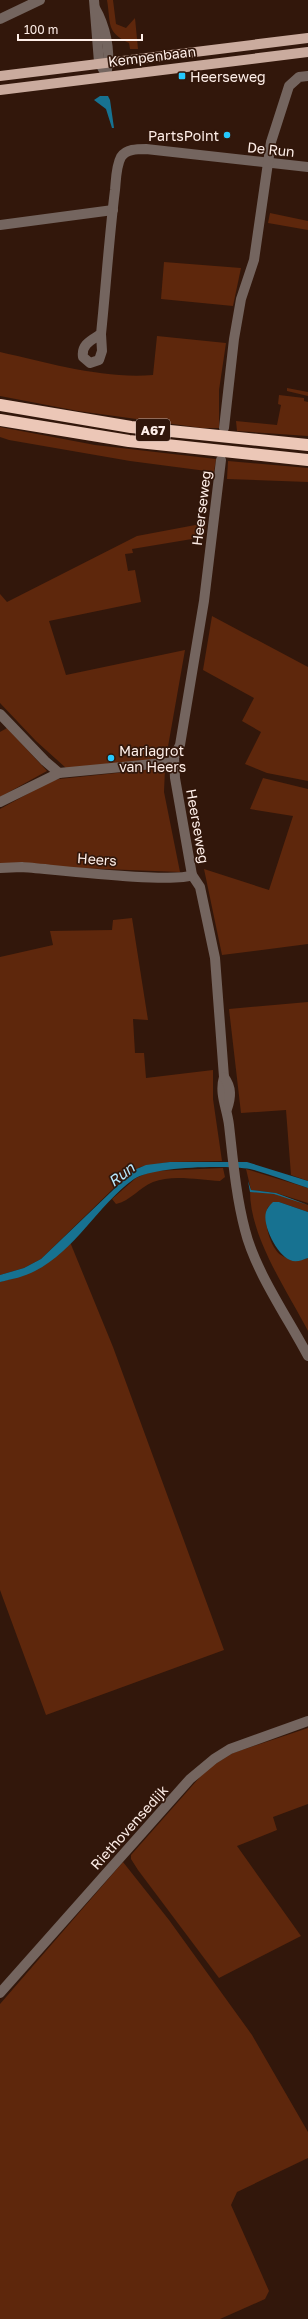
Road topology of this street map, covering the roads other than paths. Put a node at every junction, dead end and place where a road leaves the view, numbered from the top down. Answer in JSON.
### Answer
{"nodes":[{"id":1,"x":40,"y":0,"type":"edge"},
{"id":2,"x":94,"y":4,"type":"edge"},
{"id":3,"x":0,"y":18,"type":"edge"},
{"id":4,"x":308,"y":38,"type":"edge"},
{"id":5,"x":308,"y":52,"type":"edge"},
{"id":6,"x":104,"y":62,"type":"junction"},
{"id":7,"x":0,"y":76,"type":"edge"},
{"id":8,"x":106,"y":76,"type":"junction"},
{"id":9,"x":308,"y":76,"type":"edge"},
{"id":10,"x":0,"y":90,"type":"edge"},
{"id":11,"x":268,"y":163,"type":"junction"},
{"id":12,"x":308,"y":167,"type":"edge"},
{"id":13,"x":113,"y":210,"type":"junction"},
{"id":14,"x":0,"y":225,"type":"edge"},
{"id":15,"x":101,"y":334,"type":"dead end"},
{"id":16,"x":0,"y":405,"type":"edge"},
{"id":17,"x":0,"y":420,"type":"edge"},
{"id":18,"x":224,"y":428,"type":"dead end"},
{"id":19,"x":308,"y":445,"type":"edge"},
{"id":20,"x":221,"y":460,"type":"dead end"},
{"id":21,"x":308,"y":460,"type":"edge"},
{"id":22,"x":0,"y":714,"type":"edge"},
{"id":23,"x":4,"y":724,"type":"edge"},
{"id":24,"x":174,"y":762,"type":"junction"},
{"id":25,"x":59,"y":773,"type":"junction"},
{"id":26,"x":0,"y":802,"type":"edge"},
{"id":27,"x":0,"y":868,"type":"edge"},
{"id":28,"x":192,"y":875,"type":"junction"},
{"id":29,"x":308,"y":1356,"type":"edge"},
{"id":30,"x":308,"y":1721,"type":"edge"},
{"id":31,"x":0,"y":1993,"type":"edge"}],
"edges":[{"from":1,"to":3,"type":"street"},
{"from":2,"to":6,"type":"street"},
{"from":4,"to":6,"type":"main road","name":"Kempenbaan"},
{"from":5,"to":8,"type":"main road","name":"Kempenbaan"},
{"from":6,"to":7,"type":"main road","name":"Kempenbaan"},
{"from":6,"to":8,"type":"street"},
{"from":8,"to":10,"type":"main road","name":"Kempenbaan"},
{"from":9,"to":11,"type":"street"},
{"from":11,"to":12,"type":"street","name":"De Run"},
{"from":11,"to":13,"type":"street","name":"De Run"},
{"from":11,"to":18,"type":"street"},
{"from":13,"to":14,"type":"street"},
{"from":13,"to":15,"type":"street","name":"De Run"},
{"from":16,"to":19,"type":"highway","number":"A67"},
{"from":17,"to":21,"type":"highway","number":"A67"},
{"from":20,"to":24,"type":"street","name":"Heerseweg"},
{"from":22,"to":23,"type":"street"},
{"from":23,"to":25,"type":"street"},
{"from":24,"to":25,"type":"street"},
{"from":24,"to":28,"type":"street","name":"Heerseweg"},
{"from":25,"to":26,"type":"street"},
{"from":27,"to":28,"type":"street","name":"Heers"},
{"from":28,"to":29,"type":"street","name":"Heerseweg"},
{"from":30,"to":31,"type":"street","name":"Riethovensedijk"}]}
